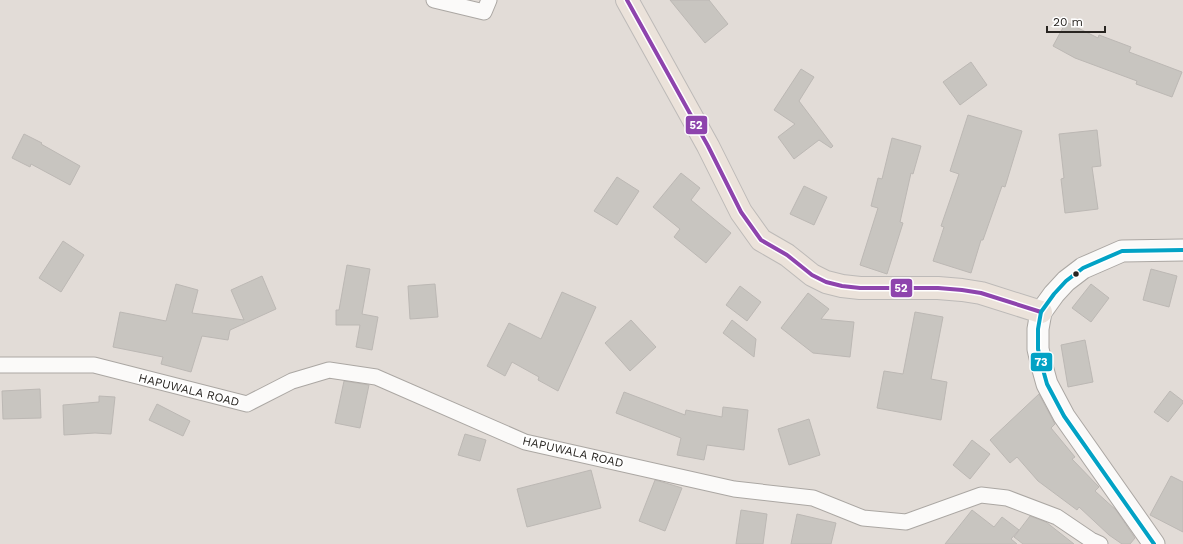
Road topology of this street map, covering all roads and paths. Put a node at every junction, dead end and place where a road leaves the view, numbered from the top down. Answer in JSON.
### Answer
{"nodes":[{"id":1,"x":434,"y":0,"type":"edge"},
{"id":2,"x":489,"y":0,"type":"edge"},
{"id":3,"x":627,"y":0,"type":"edge"},
{"id":4,"x":1183,"y":250,"type":"edge"},
{"id":5,"x":1041,"y":312,"type":"junction"},
{"id":6,"x":0,"y":366,"type":"edge"},
{"id":7,"x":1100,"y":544,"type":"edge"},
{"id":8,"x":1154,"y":544,"type":"edge"}],
"edges":[{"from":1,"to":2,"type":"street"},
{"from":3,"to":5,"type":"main road"},
{"from":4,"to":5,"type":"street"},
{"from":5,"to":8,"type":"street"},
{"from":6,"to":7,"type":"street","name":"HAPUWALA ROAD"}]}
